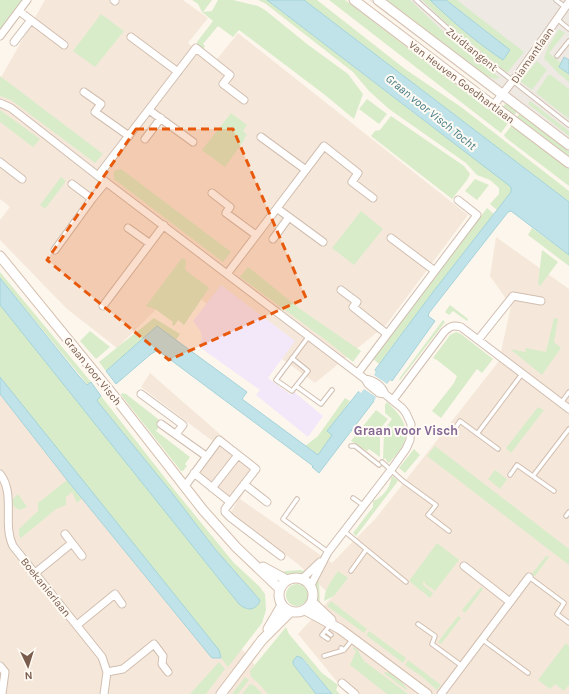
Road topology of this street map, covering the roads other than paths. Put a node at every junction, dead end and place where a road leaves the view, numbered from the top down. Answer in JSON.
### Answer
{"nodes":[{"id":1,"x":27,"y":0,"type":"edge"},
{"id":2,"x":354,"y":0,"type":"edge"},
{"id":3,"x":378,"y":0,"type":"edge"},
{"id":4,"x":416,"y":0,"type":"edge"},
{"id":5,"x":556,"y":0,"type":"edge"},
{"id":6,"x":567,"y":4,"type":"edge"},
{"id":7,"x":19,"y":11,"type":"junction"},
{"id":8,"x":557,"y":19,"type":"junction"},
{"id":9,"x":31,"y":20,"type":"junction"},
{"id":10,"x":569,"y":29,"type":"edge"},
{"id":11,"x":0,"y":36,"type":"edge"},
{"id":12,"x":131,"y":37,"type":"dead end"},
{"id":13,"x":569,"y":41,"type":"edge"},
{"id":14,"x":14,"y":42,"type":"dead end"},
{"id":15,"x":64,"y":45,"type":"dead end"},
{"id":16,"x":557,"y":56,"type":"dead end"},
{"id":17,"x":178,"y":72,"type":"junction"},
{"id":18,"x":513,"y":82,"type":"junction"},
{"id":19,"x":84,"y":92,"type":"dead end"},
{"id":20,"x":502,"y":95,"type":"junction"},
{"id":21,"x":244,"y":100,"type":"dead end"},
{"id":22,"x":0,"y":103,"type":"edge"},
{"id":23,"x":494,"y":106,"type":"junction"},
{"id":24,"x":150,"y":110,"type":"junction"},
{"id":25,"x":161,"y":118,"type":"junction"},
{"id":26,"x":569,"y":125,"type":"edge"},
{"id":27,"x":129,"y":136,"type":"junction"},
{"id":28,"x":261,"y":137,"type":"dead end"},
{"id":29,"x":145,"y":139,"type":"dead end"},
{"id":30,"x":193,"y":142,"type":"dead end"},
{"id":31,"x":569,"y":145,"type":"edge"},
{"id":32,"x":0,"y":162,"type":"edge"},
{"id":33,"x":569,"y":163,"type":"edge"},
{"id":34,"x":306,"y":170,"type":"junction"},
{"id":35,"x":98,"y":176,"type":"junction"},
{"id":36,"x":22,"y":178,"type":"dead end"},
{"id":37,"x":106,"y":182,"type":"junction"},
{"id":38,"x":72,"y":184,"type":"dead end"},
{"id":39,"x":212,"y":193,"type":"dead end"},
{"id":40,"x":372,"y":198,"type":"dead end"},
{"id":41,"x":92,"y":200,"type":"junction"},
{"id":42,"x":458,"y":200,"type":"dead end"},
{"id":43,"x":278,"y":209,"type":"junction"},
{"id":44,"x":289,"y":217,"type":"junction"},
{"id":45,"x":164,"y":225,"type":"junction"},
{"id":46,"x":128,"y":228,"type":"dead end"},
{"id":47,"x":256,"y":235,"type":"junction"},
{"id":48,"x":391,"y":238,"type":"dead end"},
{"id":49,"x":273,"y":239,"type":"dead end"},
{"id":50,"x":323,"y":242,"type":"dead end"},
{"id":51,"x":149,"y":243,"type":"junction"},
{"id":52,"x":55,"y":250,"type":"dead end"},
{"id":53,"x":0,"y":256,"type":"edge"},
{"id":54,"x":435,"y":271,"type":"junction"},
{"id":55,"x":227,"y":274,"type":"junction"},
{"id":56,"x":341,"y":290,"type":"dead end"},
{"id":57,"x":541,"y":301,"type":"dead end"},
{"id":58,"x":103,"y":306,"type":"dead end"},
{"id":59,"x":387,"y":334,"type":"junction"},
{"id":60,"x":309,"y":336,"type":"junction"},
{"id":61,"x":478,"y":340,"type":"junction"},
{"id":62,"x":292,"y":358,"type":"junction"},
{"id":63,"x":358,"y":373,"type":"junction"},
{"id":64,"x":523,"y":373,"type":"junction"},
{"id":65,"x":296,"y":386,"type":"junction"},
{"id":66,"x":332,"y":390,"type":"dead end"},
{"id":67,"x":569,"y":392,"type":"edge"},
{"id":68,"x":141,"y":394,"type":"dead end"},
{"id":69,"x":393,"y":400,"type":"junction"},
{"id":70,"x":561,"y":403,"type":"junction"},
{"id":71,"x":569,"y":409,"type":"edge"},
{"id":72,"x":161,"y":424,"type":"dead end"},
{"id":73,"x":569,"y":429,"type":"edge"},
{"id":74,"x":454,"y":430,"type":"dead end"},
{"id":75,"x":176,"y":434,"type":"junction"},
{"id":76,"x":477,"y":434,"type":"junction"},
{"id":77,"x":351,"y":446,"type":"dead end"},
{"id":78,"x":498,"y":449,"type":"dead end"},
{"id":79,"x":238,"y":455,"type":"junction"},
{"id":80,"x":206,"y":456,"type":"junction"},
{"id":81,"x":391,"y":470,"type":"junction"},
{"id":82,"x":194,"y":473,"type":"junction"},
{"id":83,"x":0,"y":474,"type":"edge"},
{"id":84,"x":510,"y":475,"type":"dead end"},
{"id":85,"x":533,"y":476,"type":"junction"},
{"id":86,"x":244,"y":484,"type":"junction"},
{"id":87,"x":185,"y":486,"type":"junction"},
{"id":88,"x":212,"y":488,"type":"junction"},
{"id":89,"x":554,"y":491,"type":"dead end"},
{"id":90,"x":353,"y":498,"type":"dead end"},
{"id":91,"x":297,"y":499,"type":"dead end"},
{"id":92,"x":230,"y":502,"type":"junction"},
{"id":93,"x":267,"y":502,"type":"dead end"},
{"id":94,"x":363,"y":506,"type":"junction"},
{"id":95,"x":569,"y":512,"type":"edge"},
{"id":96,"x":566,"y":516,"type":"dead end"},
{"id":97,"x":343,"y":531,"type":"junction"},
{"id":98,"x":449,"y":531,"type":"dead end"},
{"id":99,"x":65,"y":534,"type":"dead end"},
{"id":100,"x":72,"y":543,"type":"junction"},
{"id":101,"x":366,"y":550,"type":"junction"},
{"id":102,"x":326,"y":554,"type":"junction"},
{"id":103,"x":82,"y":556,"type":"dead end"},
{"id":104,"x":281,"y":556,"type":"dead end"},
{"id":105,"x":250,"y":559,"type":"junction"},
{"id":106,"x":464,"y":566,"type":"dead end"},
{"id":107,"x":351,"y":571,"type":"dead end"},
{"id":108,"x":34,"y":574,"type":"junction"},
{"id":109,"x":529,"y":577,"type":"joint"},
{"id":110,"x":302,"y":579,"type":"junction"},
{"id":111,"x":287,"y":580,"type":"junction"},
{"id":112,"x":406,"y":582,"type":"dead end"},
{"id":113,"x":310,"y":585,"type":"junction"},
{"id":114,"x":280,"y":589,"type":"junction"},
{"id":115,"x":312,"y":602,"type":"junction"},
{"id":116,"x":510,"y":602,"type":"junction"},
{"id":117,"x":122,"y":604,"type":"dead end"},
{"id":118,"x":282,"y":605,"type":"junction"},
{"id":119,"x":305,"y":610,"type":"junction"},
{"id":120,"x":291,"y":611,"type":"junction"},
{"id":121,"x":569,"y":623,"type":"edge"},
{"id":122,"x":418,"y":624,"type":"dead end"},
{"id":123,"x":77,"y":625,"type":"junction"},
{"id":124,"x":330,"y":625,"type":"junction"},
{"id":125,"x":331,"y":635,"type":"dead end"},
{"id":126,"x":328,"y":639,"type":"dead end"},
{"id":127,"x":262,"y":640,"type":"junction"},
{"id":128,"x":483,"y":640,"type":"junction"},
{"id":129,"x":348,"y":643,"type":"junction"},
{"id":130,"x":324,"y":656,"type":"dead end"},
{"id":131,"x":0,"y":666,"type":"edge"},
{"id":132,"x":462,"y":666,"type":"junction"},
{"id":133,"x":106,"y":672,"type":"junction"},
{"id":134,"x":168,"y":672,"type":"dead end"},
{"id":135,"x":528,"y":673,"type":"dead end"},
{"id":136,"x":342,"y":683,"type":"dead end"},
{"id":137,"x":2,"y":694,"type":"edge"},
{"id":138,"x":104,"y":694,"type":"edge"},
{"id":139,"x":220,"y":694,"type":"edge"},
{"id":140,"x":355,"y":694,"type":"edge"},
{"id":141,"x":427,"y":694,"type":"edge"},
{"id":142,"x":441,"y":694,"type":"edge"}],
"edges":[{"from":1,"to":7,"type":"street"},
{"from":2,"to":23,"type":"street","name":"Van Heuven Goedhartlaan"},
{"from":3,"to":20,"type":"street","name":"Van Heuven Goedhartlaan"},
{"from":4,"to":18,"type":"lane","name":"Zuidtangent"},
{"from":5,"to":6,"type":"lane"},
{"from":6,"to":8,"type":"street","name":"Diamantlaan"},
{"from":7,"to":9,"type":"street"},
{"from":7,"to":11,"type":"street"},
{"from":8,"to":10,"type":"lane"},
{"from":8,"to":18,"type":"street","name":"Diamantlaan"},
{"from":9,"to":14,"type":"street"},
{"from":9,"to":15,"type":"street"},
{"from":12,"to":17,"type":"street"},
{"from":13,"to":16,"type":"lane"},
{"from":17,"to":21,"type":"street"},
{"from":17,"to":24,"type":"street"},
{"from":18,"to":20,"type":"street","name":"Diamantlaan"},
{"from":18,"to":26,"type":"lane","name":"Zuidtangent"},
{"from":19,"to":27,"type":"street"},
{"from":20,"to":23,"type":"street","name":"Diamantlaan"},
{"from":20,"to":31,"type":"street","name":"Van Heuven Goedhartlaan"},
{"from":22,"to":35,"type":"street"},
{"from":23,"to":33,"type":"street","name":"Van Heuven Goedhartlaan"},
{"from":24,"to":25,"type":"street"},
{"from":24,"to":27,"type":"street"},
{"from":25,"to":29,"type":"street"},
{"from":25,"to":30,"type":"street"},
{"from":27,"to":35,"type":"street"},
{"from":28,"to":34,"type":"street"},
{"from":32,"to":36,"type":"street"},
{"from":34,"to":40,"type":"street"},
{"from":34,"to":43,"type":"street"},
{"from":35,"to":37,"type":"street"},
{"from":37,"to":41,"type":"street"},
{"from":37,"to":45,"type":"street"},
{"from":38,"to":41,"type":"street"},
{"from":39,"to":47,"type":"street"},
{"from":41,"to":52,"type":"street"},
{"from":42,"to":54,"type":"street"},
{"from":43,"to":44,"type":"street"},
{"from":43,"to":47,"type":"street"},
{"from":44,"to":49,"type":"street"},
{"from":44,"to":50,"type":"street"},
{"from":45,"to":51,"type":"street"},
{"from":45,"to":55,"type":"street"},
{"from":46,"to":51,"type":"street"},
{"from":47,"to":55,"type":"street"},
{"from":48,"to":54,"type":"street"},
{"from":51,"to":58,"type":"street"},
{"from":53,"to":87,"type":"street","name":"Graan voor Visch"},
{"from":54,"to":59,"type":"street"},
{"from":55,"to":60,"type":"street"},
{"from":56,"to":59,"type":"street"},
{"from":57,"to":61,"type":"street"},
{"from":59,"to":63,"type":"street"},
{"from":60,"to":62,"type":"lane"},
{"from":60,"to":63,"type":"street"},
{"from":61,"to":64,"type":"street"},
{"from":61,"to":69,"type":"street"},
{"from":62,"to":65,"type":"lane"},
{"from":62,"to":65,"type":"lane"},
{"from":63,"to":69,"type":"street"},
{"from":64,"to":70,"type":"street"},
{"from":64,"to":76,"type":"lane"},
{"from":65,"to":66,"type":"lane"},
{"from":67,"to":70,"type":"lane"},
{"from":68,"to":75,"type":"street"},
{"from":69,"to":81,"type":"street"},
{"from":70,"to":71,"type":"street"},
{"from":72,"to":75,"type":"street"},
{"from":73,"to":85,"type":"lane"},
{"from":74,"to":76,"type":"lane"},
{"from":75,"to":80,"type":"street"},
{"from":76,"to":78,"type":"lane"},
{"from":77,"to":81,"type":"lane"},
{"from":79,"to":80,"type":"street"},
{"from":79,"to":86,"type":"street"},
{"from":79,"to":88,"type":"street"},
{"from":80,"to":82,"type":"street"},
{"from":81,"to":94,"type":"street"},
{"from":81,"to":98,"type":"lane"},
{"from":82,"to":87,"type":"street"},
{"from":82,"to":88,"type":"street"},
{"from":83,"to":108,"type":"street","name":"Boekanierlaan"},
{"from":84,"to":85,"type":"lane"},
{"from":85,"to":89,"type":"lane"},
{"from":86,"to":92,"type":"street"},
{"from":86,"to":93,"type":"street"},
{"from":87,"to":105,"type":"street","name":"Graan voor Visch"},
{"from":88,"to":92,"type":"street"},
{"from":90,"to":94,"type":"lane"},
{"from":91,"to":102,"type":"lane"},
{"from":92,"to":104,"type":"street"},
{"from":94,"to":97,"type":"street"},
{"from":95,"to":96,"type":"lane"},
{"from":97,"to":101,"type":"lane"},
{"from":97,"to":102,"type":"street"},
{"from":99,"to":100,"type":"street"},
{"from":100,"to":103,"type":"street"},
{"from":100,"to":108,"type":"street"},
{"from":101,"to":107,"type":"lane"},
{"from":101,"to":112,"type":"lane"},
{"from":102,"to":110,"type":"street"},
{"from":102,"to":113,"type":"street"},
{"from":105,"to":111,"type":"street","name":"Graan voor Visch"},
{"from":105,"to":114,"type":"street","name":"Graan voor Visch"},
{"from":106,"to":116,"type":"street"},
{"from":108,"to":123,"type":"street","name":"Boekanierlaan"},
{"from":109,"to":116,"type":"street"},
{"from":109,"to":121,"type":"lane"},
{"from":110,"to":111,"type":"street"},
{"from":110,"to":113,"type":"street"},
{"from":111,"to":114,"type":"street"},
{"from":113,"to":115,"type":"street"},
{"from":114,"to":118,"type":"street"},
{"from":115,"to":119,"type":"street"},
{"from":115,"to":124,"type":"street"},
{"from":116,"to":128,"type":"street"},
{"from":117,"to":123,"type":"street"},
{"from":118,"to":120,"type":"street"},
{"from":118,"to":127,"type":"street"},
{"from":119,"to":120,"type":"street"},
{"from":119,"to":124,"type":"street"},
{"from":120,"to":127,"type":"street"},
{"from":122,"to":132,"type":"lane"},
{"from":123,"to":133,"type":"street","name":"Boekanierlaan"},
{"from":124,"to":125,"type":"lane"},
{"from":124,"to":126,"type":"lane"},
{"from":124,"to":129,"type":"street"},
{"from":127,"to":139,"type":"street"},
{"from":128,"to":132,"type":"street"},
{"from":128,"to":135,"type":"lane"},
{"from":129,"to":130,"type":"lane"},
{"from":129,"to":141,"type":"street"},
{"from":131,"to":137,"type":"street"},
{"from":132,"to":142,"type":"street"},
{"from":133,"to":134,"type":"street"},
{"from":133,"to":138,"type":"street","name":"Boekanierlaan"},
{"from":136,"to":140,"type":"street"}]}
